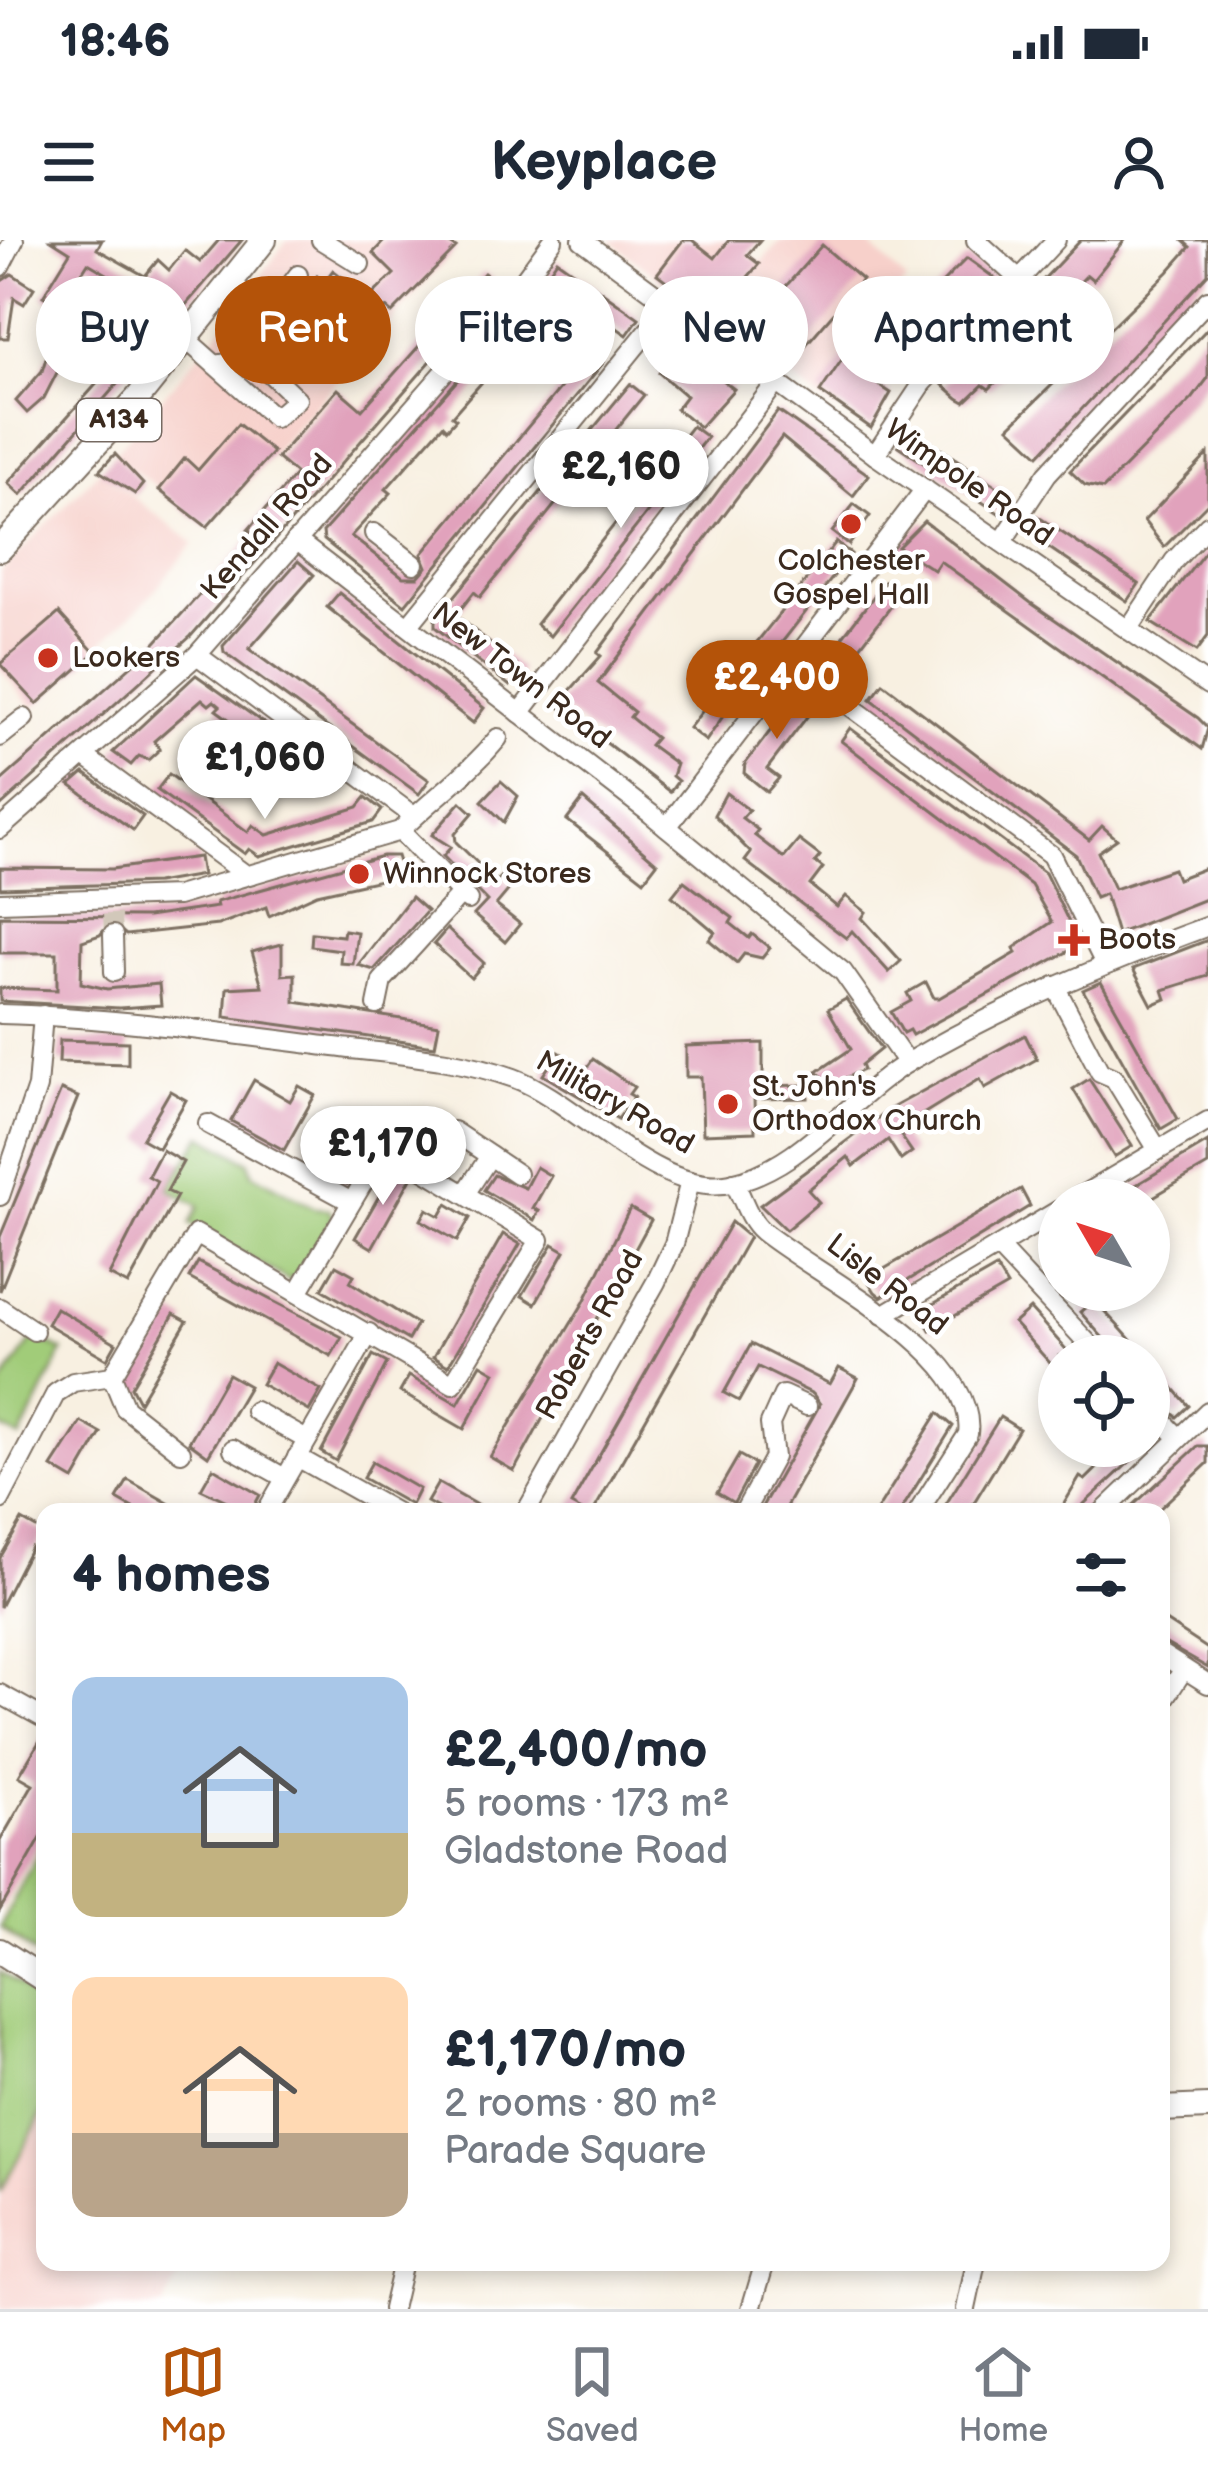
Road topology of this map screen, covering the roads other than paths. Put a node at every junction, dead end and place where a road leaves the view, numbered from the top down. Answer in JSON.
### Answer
{"nodes":[{"id":1,"x":14,"y":240,"type":"edge"},
{"id":2,"x":264,"y":240,"type":"edge"},
{"id":3,"x":321,"y":240,"type":"edge"},
{"id":4,"x":553,"y":240,"type":"edge"},
{"id":5,"x":582,"y":240,"type":"edge"},
{"id":6,"x":976,"y":240,"type":"edge"},
{"id":7,"x":1056,"y":240,"type":"edge"},
{"id":8,"x":360,"y":264,"type":"dead end"},
{"id":9,"x":0,"y":267,"type":"edge"},
{"id":10,"x":236,"y":276,"type":"edge"},
{"id":11,"x":1016,"y":276,"type":"edge"},
{"id":12,"x":1022,"y":276,"type":"edge"},
{"id":13,"x":639,"y":283,"type":"edge"},
{"id":14,"x":1208,"y":301,"type":"edge"},
{"id":15,"x":215,"y":303,"type":"edge"},
{"id":16,"x":191,"y":333,"type":"edge"},
{"id":17,"x":639,"y":339,"type":"edge"},
{"id":18,"x":191,"y":344,"type":"edge"},
{"id":19,"x":214,"y":365,"type":"dead end"},
{"id":20,"x":148,"y":384,"type":"edge"},
{"id":21,"x":775,"y":384,"type":"edge"},
{"id":22,"x":777,"y":384,"type":"edge"},
{"id":23,"x":922,"y":384,"type":"edge"},
{"id":24,"x":875,"y":454,"type":"junction"},
{"id":25,"x":925,"y":489,"type":"junction"},
{"id":26,"x":1208,"y":525,"type":"edge"},
{"id":27,"x":374,"y":532,"type":"dead end"},
{"id":28,"x":296,"y":540,"type":"junction"},
{"id":29,"x":1002,"y":542,"type":"junction"},
{"id":30,"x":0,"y":549,"type":"edge"},
{"id":31,"x":429,"y":574,"type":"junction"},
{"id":32,"x":410,"y":626,"type":"junction"},
{"id":33,"x":1128,"y":630,"type":"junction"},
{"id":34,"x":197,"y":655,"type":"junction"},
{"id":35,"x":795,"y":664,"type":"junction"},
{"id":36,"x":1208,"y":685,"type":"edge"},
{"id":37,"x":520,"y":713,"type":"junction"},
{"id":38,"x":24,"y":718,"type":"dead end"},
{"id":39,"x":0,"y":737,"type":"edge"},
{"id":40,"x":498,"y":738,"type":"dead end"},
{"id":41,"x":84,"y":756,"type":"junction"},
{"id":42,"x":405,"y":823,"type":"junction"},
{"id":43,"x":667,"y":827,"type":"junction"},
{"id":44,"x":0,"y":829,"type":"edge"},
{"id":45,"x":246,"y":875,"type":"junction"},
{"id":46,"x":0,"y":902,"type":"edge"},
{"id":47,"x":1208,"y":926,"type":"edge"},
{"id":48,"x":113,"y":935,"type":"tunnel mouth"},
{"id":49,"x":1105,"y":964,"type":"junction"},
{"id":50,"x":114,"y":972,"type":"dead end"},
{"id":51,"x":1055,"y":986,"type":"junction"},
{"id":52,"x":377,"y":1005,"type":"dead end"},
{"id":53,"x":0,"y":1014,"type":"edge"},
{"id":54,"x":43,"y":1015,"type":"junction"},
{"id":55,"x":907,"y":1063,"type":"junction"},
{"id":56,"x":1208,"y":1121,"type":"edge"},
{"id":57,"x":208,"y":1124,"type":"dead end"},
{"id":58,"x":453,"y":1131,"type":"dead end"},
{"id":59,"x":1158,"y":1150,"type":"junction"},
{"id":60,"x":490,"y":1156,"type":"junction"},
{"id":61,"x":517,"y":1174,"type":"dead end"},
{"id":62,"x":1110,"y":1179,"type":"edge"},
{"id":63,"x":690,"y":1180,"type":"junction"},
{"id":64,"x":734,"y":1183,"type":"junction"},
{"id":65,"x":465,"y":1194,"type":"junction"},
{"id":66,"x":0,"y":1196,"type":"edge"},
{"id":67,"x":348,"y":1200,"type":"junction"},
{"id":68,"x":1038,"y":1223,"type":"edge"},
{"id":69,"x":998,"y":1247,"type":"junction"},
{"id":70,"x":299,"y":1291,"type":"junction"},
{"id":71,"x":0,"y":1308,"type":"edge"},
{"id":72,"x":883,"y":1315,"type":"junction"},
{"id":73,"x":34,"y":1331,"type":"dead end"},
{"id":74,"x":368,"y":1333,"type":"junction"},
{"id":75,"x":1080,"y":1335,"type":"edge"},
{"id":76,"x":112,"y":1376,"type":"junction"},
{"id":77,"x":807,"y":1406,"type":"dead end"},
{"id":78,"x":256,"y":1411,"type":"dead end"},
{"id":79,"x":1208,"y":1411,"type":"edge"},
{"id":80,"x":1170,"y":1429,"type":"edge"},
{"id":81,"x":1179,"y":1438,"type":"junction"},
{"id":82,"x":233,"y":1449,"type":"dead end"},
{"id":83,"x":302,"y":1449,"type":"junction"},
{"id":84,"x":181,"y":1453,"type":"dead end"},
{"id":85,"x":285,"y":1478,"type":"junction"},
{"id":86,"x":0,"y":1500,"type":"edge"},
{"id":87,"x":271,"y":1503,"type":"edge"},
{"id":88,"x":382,"y":1503,"type":"edge"},
{"id":89,"x":531,"y":1503,"type":"edge"},
{"id":90,"x":749,"y":1503,"type":"edge"},
{"id":91,"x":931,"y":1503,"type":"edge"},
{"id":92,"x":1112,"y":1503,"type":"edge"},
{"id":93,"x":1170,"y":1660,"type":"edge"},
{"id":94,"x":1184,"y":1669,"type":"junction"},
{"id":95,"x":1208,"y":1684,"type":"edge"},
{"id":96,"x":1170,"y":1690,"type":"edge"},
{"id":97,"x":0,"y":1694,"type":"edge"},
{"id":98,"x":36,"y":1714,"type":"edge"},
{"id":99,"x":0,"y":1952,"type":"edge"},
{"id":100,"x":36,"y":1974,"type":"edge"},
{"id":101,"x":1208,"y":2107,"type":"edge"},
{"id":102,"x":1170,"y":2108,"type":"edge"},
{"id":103,"x":401,"y":2271,"type":"edge"},
{"id":104,"x":762,"y":2271,"type":"edge"},
{"id":105,"x":973,"y":2271,"type":"edge"},
{"id":106,"x":392,"y":2309,"type":"edge"},
{"id":107,"x":751,"y":2309,"type":"edge"},
{"id":108,"x":966,"y":2309,"type":"edge"}],
"edges":[{"from":1,"to":9,"type":"street"},
{"from":2,"to":10,"type":"main road","number":"A134"},
{"from":3,"to":8,"type":"street"},
{"from":4,"to":28,"type":"street","name":"Kendall Road"},
{"from":5,"to":13,"type":"street","name":"Wimpole Road"},
{"from":6,"to":11,"type":"street"},
{"from":7,"to":12,"type":"street"},
{"from":14,"to":29,"type":"street"},
{"from":15,"to":16,"type":"main road","number":"A134"},
{"from":17,"to":31,"type":"street"},
{"from":18,"to":19,"type":"street"},
{"from":20,"to":30,"type":"main road","number":"A134"},
{"from":21,"to":37,"type":"street"},
{"from":22,"to":24,"type":"street","name":"Wimpole Road"},
{"from":23,"to":24,"type":"street"},
{"from":24,"to":25,"type":"street","name":"Wimpole Road"},
{"from":25,"to":29,"type":"street","name":"Wimpole Road"},
{"from":25,"to":35,"type":"street"},
{"from":26,"to":33,"type":"street"},
{"from":27,"to":31,"type":"street"},
{"from":28,"to":32,"type":"street","name":"New Town Road"},
{"from":28,"to":34,"type":"street","name":"Kendall Road"},
{"from":29,"to":33,"type":"street","name":"Wimpole Road"},
{"from":31,"to":32,"type":"street"},
{"from":32,"to":37,"type":"street","name":"New Town Road"},
{"from":33,"to":36,"type":"street","name":"Wimpole Road"},
{"from":34,"to":41,"type":"street","name":"Kendall Road"},
{"from":34,"to":42,"type":"street"},
{"from":35,"to":43,"type":"street"},
{"from":35,"to":49,"type":"street"},
{"from":37,"to":43,"type":"street","name":"New Town Road"},
{"from":38,"to":39,"type":"street"},
{"from":40,"to":42,"type":"street"},
{"from":41,"to":44,"type":"street","name":"Kendall Road"},
{"from":41,"to":45,"type":"street"},
{"from":42,"to":45,"type":"street"},
{"from":42,"to":52,"type":"street"},
{"from":43,"to":55,"type":"street","name":"New Town Road"},
{"from":45,"to":46,"type":"street"},
{"from":47,"to":49,"type":"street"},
{"from":48,"to":50,"type":"street"},
{"from":49,"to":51,"type":"street"},
{"from":51,"to":55,"type":"street"},
{"from":51,"to":59,"type":"street"},
{"from":53,"to":54,"type":"street","name":"Military Road"},
{"from":54,"to":63,"type":"street","name":"Military Road"},
{"from":54,"to":66,"type":"street"},
{"from":55,"to":64,"type":"street"},
{"from":56,"to":59,"type":"street"},
{"from":57,"to":67,"type":"street"},
{"from":58,"to":60,"type":"street"},
{"from":59,"to":62,"type":"street"},
{"from":60,"to":61,"type":"street"},
{"from":60,"to":65,"type":"street"},
{"from":63,"to":64,"type":"street","name":"Military Road"},
{"from":63,"to":89,"type":"street","name":"Roberts Road"},
{"from":64,"to":72,"type":"street","name":"Lisle Road"},
{"from":65,"to":67,"type":"street"},
{"from":65,"to":74,"type":"street"},
{"from":67,"to":70,"type":"street"},
{"from":68,"to":69,"type":"street"},
{"from":69,"to":72,"type":"street"},
{"from":69,"to":75,"type":"street"},
{"from":70,"to":74,"type":"street"},
{"from":70,"to":76,"type":"street"},
{"from":71,"to":73,"type":"street"},
{"from":72,"to":91,"type":"street","name":"Lisle Road"},
{"from":74,"to":83,"type":"street"},
{"from":76,"to":84,"type":"street"},
{"from":76,"to":86,"type":"street"},
{"from":77,"to":90,"type":"street"},
{"from":78,"to":83,"type":"street"},
{"from":79,"to":81,"type":"street"},
{"from":80,"to":81,"type":"street"},
{"from":81,"to":92,"type":"street"},
{"from":82,"to":85,"type":"street"},
{"from":83,"to":85,"type":"street"},
{"from":83,"to":88,"type":"street"},
{"from":85,"to":87,"type":"street"},
{"from":93,"to":94,"type":"street"},
{"from":94,"to":95,"type":"street"},
{"from":94,"to":96,"type":"street"},
{"from":97,"to":98,"type":"street"},
{"from":99,"to":100,"type":"main road"},
{"from":101,"to":102,"type":"main road"},
{"from":103,"to":106,"type":"street"},
{"from":104,"to":107,"type":"street"},
{"from":105,"to":108,"type":"street"}]}
